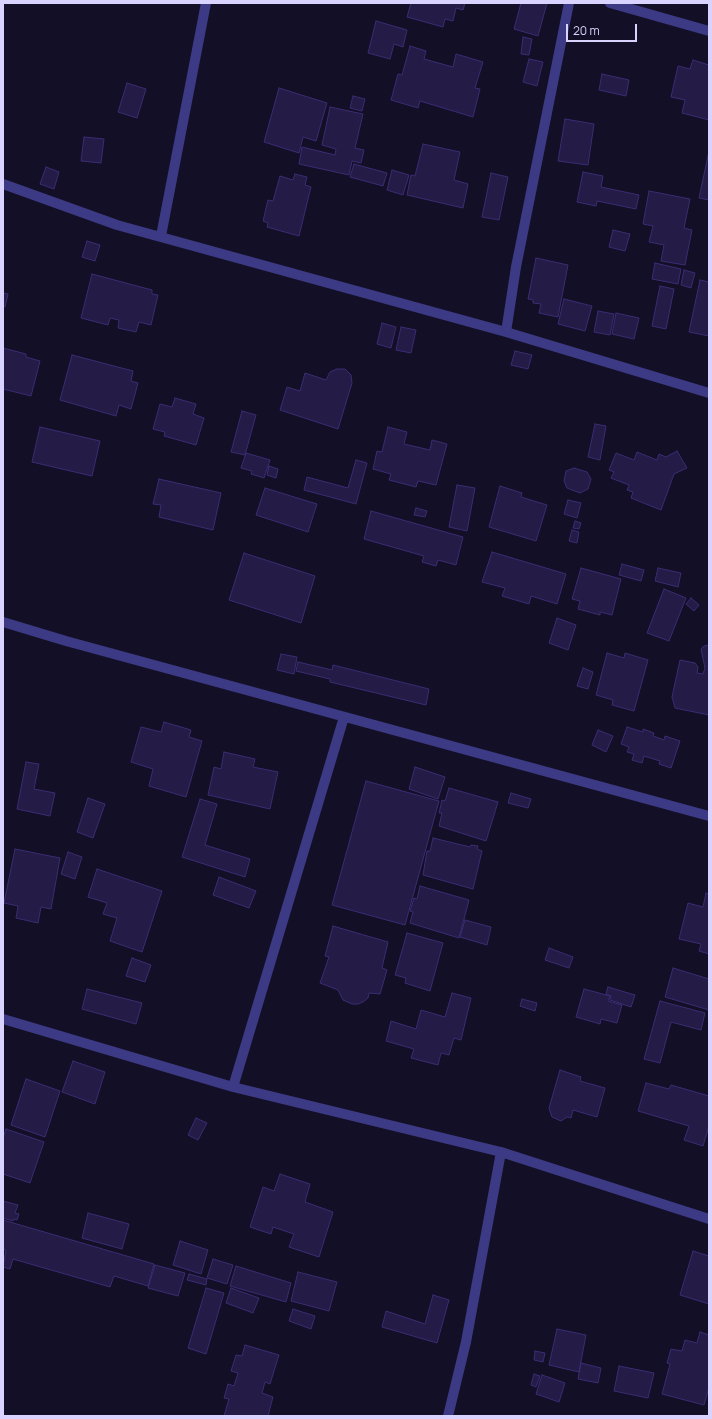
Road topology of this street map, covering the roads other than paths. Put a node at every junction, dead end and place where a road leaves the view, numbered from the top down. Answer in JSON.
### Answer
{"nodes":[{"id":1,"x":206,"y":3,"type":"edge"},
{"id":2,"x":569,"y":3,"type":"edge"},
{"id":3,"x":610,"y":3,"type":"edge"},
{"id":4,"x":709,"y":31,"type":"edge"},
{"id":5,"x":3,"y":184,"type":"edge"},
{"id":6,"x":160,"y":236,"type":"junction"},
{"id":7,"x":506,"y":332,"type":"junction"},
{"id":8,"x":709,"y":393,"type":"edge"},
{"id":9,"x":3,"y":622,"type":"edge"},
{"id":10,"x":344,"y":717,"type":"junction"},
{"id":11,"x":709,"y":816,"type":"edge"},
{"id":12,"x":3,"y":1018,"type":"edge"},
{"id":13,"x":233,"y":1087,"type":"junction"},
{"id":14,"x":501,"y":1152,"type":"junction"},
{"id":15,"x":709,"y":1219,"type":"edge"},
{"id":16,"x":448,"y":1416,"type":"edge"}],
"edges":[{"from":1,"to":6,"type":"street"},
{"from":2,"to":7,"type":"street"},
{"from":3,"to":4,"type":"street"},
{"from":5,"to":6,"type":"street"},
{"from":6,"to":7,"type":"street"},
{"from":7,"to":8,"type":"street"},
{"from":9,"to":10,"type":"street"},
{"from":10,"to":11,"type":"street"},
{"from":10,"to":13,"type":"street"},
{"from":12,"to":13,"type":"street"},
{"from":13,"to":14,"type":"street"},
{"from":14,"to":15,"type":"street"},
{"from":14,"to":16,"type":"street"}]}
